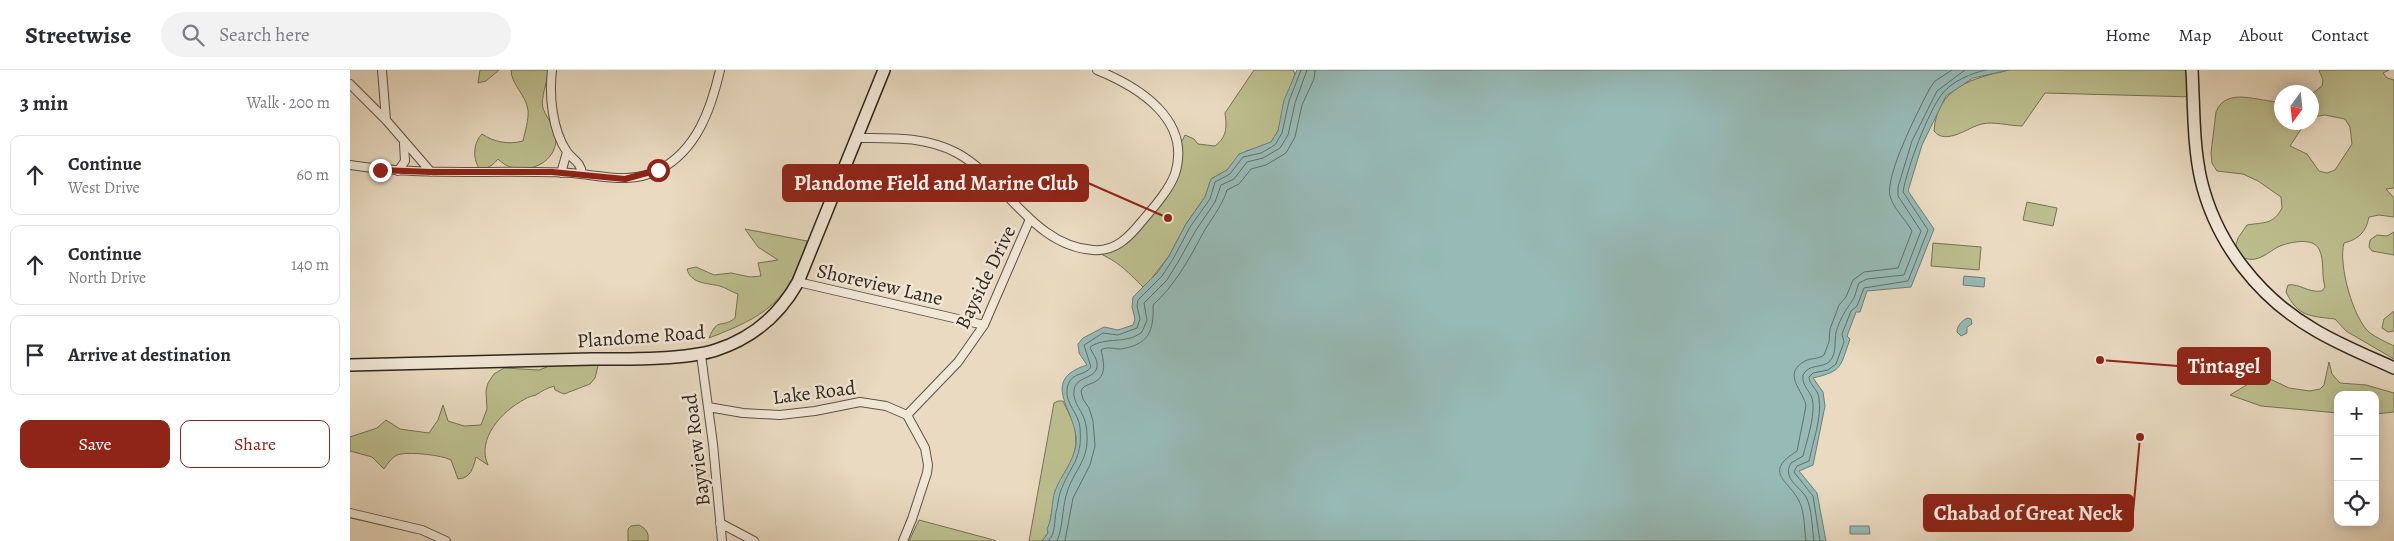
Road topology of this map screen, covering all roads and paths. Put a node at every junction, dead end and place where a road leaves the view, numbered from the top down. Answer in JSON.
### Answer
{"nodes":[{"id":1,"x":382,"y":70,"type":"edge"},
{"id":2,"x":552,"y":70,"type":"edge"},
{"id":3,"x":720,"y":70,"type":"edge"},
{"id":4,"x":884,"y":70,"type":"edge"},
{"id":5,"x":1097,"y":70,"type":"edge"},
{"id":6,"x":2192,"y":70,"type":"edge"},
{"id":7,"x":350,"y":84,"type":"edge"},
{"id":8,"x":386,"y":120,"type":"junction"},
{"id":9,"x":856,"y":138,"type":"junction"},
{"id":10,"x":404,"y":143,"type":"junction"},
{"id":11,"x":567,"y":152,"type":"junction"},
{"id":12,"x":350,"y":165,"type":"edge"},
{"id":13,"x":398,"y":171,"type":"junction"},
{"id":14,"x":431,"y":172,"type":"junction"},
{"id":15,"x":561,"y":173,"type":"junction"},
{"id":16,"x":582,"y":174,"type":"junction"},
{"id":17,"x":1030,"y":219,"type":"junction"},
{"id":18,"x":798,"y":282,"type":"junction"},
{"id":19,"x":984,"y":325,"type":"junction"},
{"id":20,"x":701,"y":354,"type":"junction"},
{"id":21,"x":350,"y":365,"type":"edge"},
{"id":22,"x":2394,"y":368,"type":"edge"},
{"id":23,"x":708,"y":407,"type":"junction"},
{"id":24,"x":907,"y":415,"type":"junction"},
{"id":25,"x":350,"y":514,"type":"edge"},
{"id":26,"x":720,"y":524,"type":"junction"},
{"id":27,"x":446,"y":541,"type":"edge"},
{"id":28,"x":722,"y":541,"type":"edge"},
{"id":29,"x":754,"y":541,"type":"edge"},
{"id":30,"x":903,"y":541,"type":"edge"}],
"edges":[{"from":1,"to":8,"type":"street"},
{"from":2,"to":11,"type":"street"},
{"from":3,"to":16,"type":"street"},
{"from":4,"to":9,"type":"main road","name":"Plandome Road"},
{"from":5,"to":17,"type":"street"},
{"from":6,"to":22,"type":"main road"},
{"from":7,"to":8,"type":"street"},
{"from":8,"to":10,"type":"street"},
{"from":9,"to":17,"type":"street"},
{"from":9,"to":18,"type":"main road","name":"Plandome Road"},
{"from":10,"to":13,"type":"street"},
{"from":10,"to":14,"type":"street"},
{"from":11,"to":15,"type":"street"},
{"from":11,"to":16,"type":"street"},
{"from":12,"to":13,"type":"street"},
{"from":13,"to":14,"type":"street"},
{"from":14,"to":15,"type":"street"},
{"from":15,"to":16,"type":"street"},
{"from":17,"to":19,"type":"street","name":"Bayside Drive"},
{"from":18,"to":19,"type":"street","name":"Shoreview Lane"},
{"from":18,"to":20,"type":"main road","name":"Plandome Road"},
{"from":19,"to":24,"type":"street","name":"Bayside Drive"},
{"from":20,"to":21,"type":"main road","name":"Plandome Road"},
{"from":20,"to":23,"type":"street","name":"Bayview Road"},
{"from":23,"to":24,"type":"street","name":"Lake Road"},
{"from":23,"to":26,"type":"street","name":"Bayview Road"},
{"from":24,"to":30,"type":"street"},
{"from":25,"to":27,"type":"street"},
{"from":26,"to":28,"type":"street","name":"Bayview Road"},
{"from":26,"to":29,"type":"street"}]}
